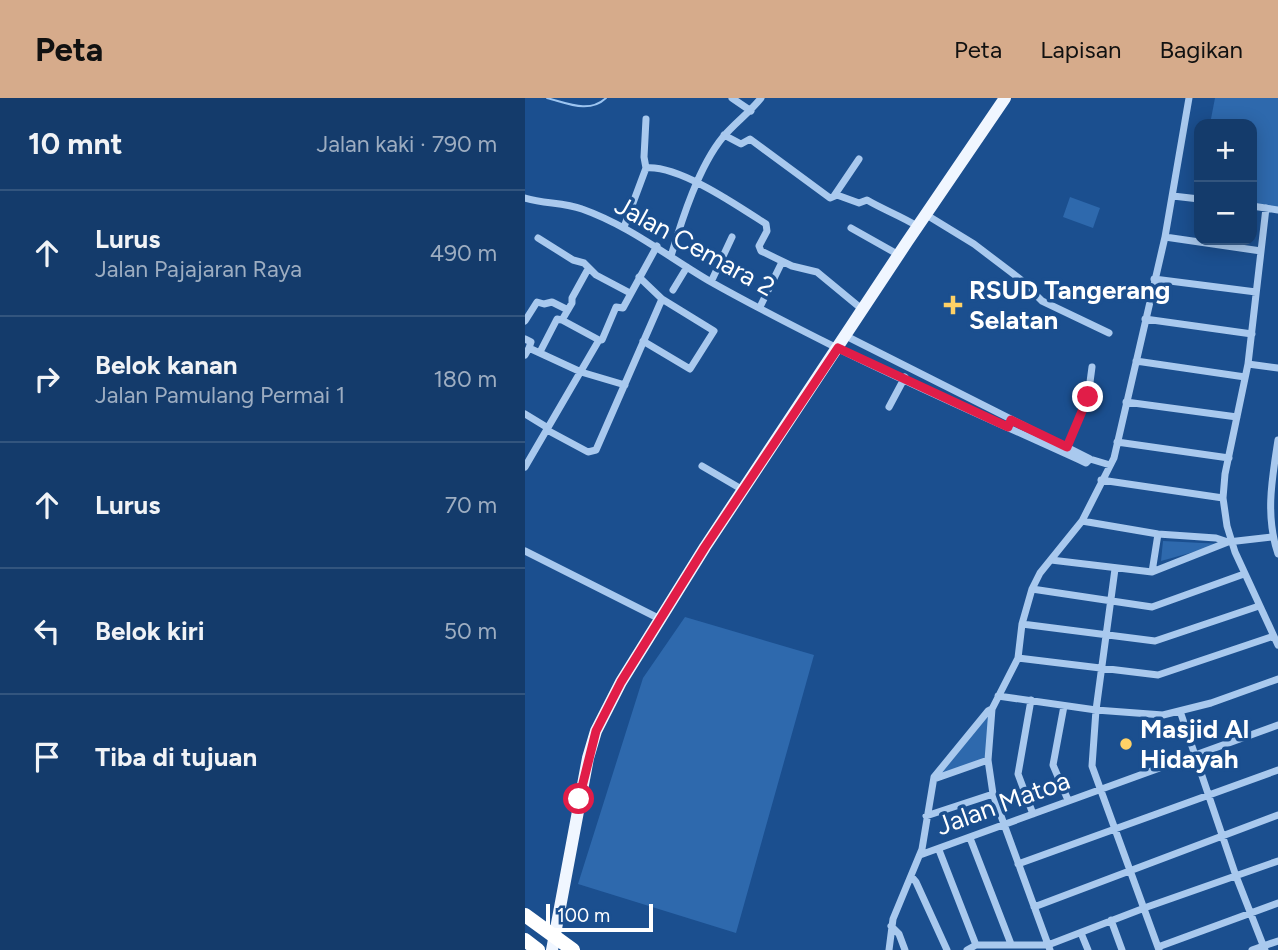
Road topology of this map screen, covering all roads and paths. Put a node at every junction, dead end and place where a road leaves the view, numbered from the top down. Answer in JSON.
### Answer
{"nodes":[{"id":1,"x":732,"y":98,"type":"edge"},
{"id":2,"x":761,"y":98,"type":"edge"},
{"id":3,"x":1005,"y":98,"type":"edge"},
{"id":4,"x":1189,"y":98,"type":"edge"},
{"id":5,"x":751,"y":111,"type":"junction"},
{"id":6,"x":646,"y":119,"type":"dead end"},
{"id":7,"x":724,"y":135,"type":"junction"},
{"id":8,"x":859,"y":159,"type":"dead end"},
{"id":9,"x":646,"y":168,"type":"junction"},
{"id":10,"x":698,"y":183,"type":"junction"},
{"id":11,"x":834,"y":196,"type":"junction"},
{"id":12,"x":1173,"y":196,"type":"junction"},
{"id":13,"x":525,"y":198,"type":"edge"},
{"id":14,"x":1194,"y":198,"type":"edge"},
{"id":15,"x":1257,"y":207,"type":"edge"},
{"id":16,"x":1266,"y":208,"type":"junction"},
{"id":17,"x":1278,"y":210,"type":"edge"},
{"id":18,"x":925,"y":214,"type":"junction"},
{"id":19,"x":917,"y":226,"type":"junction"},
{"id":20,"x":624,"y":227,"type":"junction"},
{"id":21,"x":851,"y":228,"type":"dead end"},
{"id":22,"x":732,"y":237,"type":"dead end"},
{"id":23,"x":1165,"y":237,"type":"junction"},
{"id":24,"x":538,"y":238,"type":"dead end"},
{"id":25,"x":657,"y":246,"type":"junction"},
{"id":26,"x":1261,"y":251,"type":"junction"},
{"id":27,"x":899,"y":255,"type":"junction"},
{"id":28,"x":671,"y":256,"type":"junction"},
{"id":29,"x":782,"y":262,"type":"junction"},
{"id":30,"x":687,"y":267,"type":"junction"},
{"id":31,"x":589,"y":269,"type":"junction"},
{"id":32,"x":639,"y":277,"type":"junction"},
{"id":33,"x":1154,"y":279,"type":"junction"},
{"id":34,"x":711,"y":282,"type":"junction"},
{"id":35,"x":673,"y":290,"type":"dead end"},
{"id":36,"x":1256,"y":292,"type":"junction"},
{"id":37,"x":630,"y":293,"type":"junction"},
{"id":38,"x":662,"y":299,"type":"junction"},
{"id":39,"x":760,"y":307,"type":"junction"},
{"id":40,"x":568,"y":310,"type":"junction"},
{"id":41,"x":863,"y":310,"type":"junction"},
{"id":42,"x":1145,"y":319,"type":"junction"},
{"id":43,"x":562,"y":320,"type":"junction"},
{"id":44,"x":525,"y":321,"type":"edge"},
{"id":45,"x":1109,"y":333,"type":"dead end"},
{"id":46,"x":1252,"y":334,"type":"junction"},
{"id":47,"x":846,"y":336,"type":"junction"},
{"id":48,"x":525,"y":339,"type":"edge"},
{"id":49,"x":599,"y":340,"type":"junction"},
{"id":50,"x":643,"y":341,"type":"junction"},
{"id":51,"x":838,"y":348,"type":"junction"},
{"id":52,"x":527,"y":352,"type":"edge"},
{"id":53,"x":540,"y":352,"type":"junction"},
{"id":54,"x":1136,"y":361,"type":"junction"},
{"id":55,"x":1248,"y":364,"type":"junction"},
{"id":56,"x":1092,"y":367,"type":"dead end"},
{"id":57,"x":1278,"y":368,"type":"edge"},
{"id":58,"x":909,"y":369,"type":"junction"},
{"id":59,"x":581,"y":372,"type":"junction"},
{"id":60,"x":1245,"y":377,"type":"junction"},
{"id":61,"x":904,"y":379,"type":"junction"},
{"id":62,"x":625,"y":385,"type":"junction"},
{"id":63,"x":1126,"y":402,"type":"junction"},
{"id":64,"x":889,"y":407,"type":"dead end"},
{"id":65,"x":980,"y":409,"type":"junction"},
{"id":66,"x":525,"y":414,"type":"edge"},
{"id":67,"x":1237,"y":417,"type":"junction"},
{"id":68,"x":1010,"y":423,"type":"junction"},
{"id":69,"x":547,"y":429,"type":"junction"},
{"id":70,"x":1278,"y":439,"type":"edge"},
{"id":71,"x":1118,"y":442,"type":"junction"},
{"id":72,"x":1067,"y":447,"type":"junction"},
{"id":73,"x":1229,"y":458,"type":"junction"},
{"id":74,"x":1090,"y":459,"type":"junction"},
{"id":75,"x":1110,"y":465,"type":"junction"},
{"id":76,"x":702,"y":466,"type":"dead end"},
{"id":77,"x":525,"y":467,"type":"edge"},
{"id":78,"x":1101,"y":480,"type":"junction"},
{"id":79,"x":744,"y":491,"type":"junction"},
{"id":80,"x":1223,"y":498,"type":"junction"},
{"id":81,"x":1082,"y":521,"type":"junction"},
{"id":82,"x":1158,"y":534,"type":"junction"},
{"id":83,"x":1272,"y":537,"type":"junction"},
{"id":84,"x":1230,"y":542,"type":"junction"},
{"id":85,"x":525,"y":551,"type":"edge"},
{"id":86,"x":1278,"y":554,"type":"edge"},
{"id":87,"x":1051,"y":560,"type":"junction"},
{"id":88,"x":1115,"y":569,"type":"junction"},
{"id":89,"x":1152,"y":572,"type":"junction"},
{"id":90,"x":1244,"y":574,"type":"junction"},
{"id":91,"x":1032,"y":589,"type":"junction"},
{"id":92,"x":1111,"y":602,"type":"junction"},
{"id":93,"x":1259,"y":606,"type":"junction"},
{"id":94,"x":660,"y":620,"type":"junction"},
{"id":95,"x":1022,"y":624,"type":"junction"},
{"id":96,"x":1106,"y":634,"type":"junction"},
{"id":97,"x":1274,"y":636,"type":"junction"},
{"id":98,"x":1278,"y":645,"type":"edge"},
{"id":99,"x":1018,"y":658,"type":"junction"},
{"id":100,"x":1101,"y":668,"type":"junction"},
{"id":101,"x":1278,"y":679,"type":"edge"},
{"id":102,"x":998,"y":696,"type":"junction"},
{"id":103,"x":1031,"y":701,"type":"junction"},
{"id":104,"x":1064,"y":706,"type":"junction"},
{"id":105,"x":992,"y":709,"type":"junction"},
{"id":106,"x":1096,"y":710,"type":"junction"},
{"id":107,"x":1180,"y":711,"type":"junction"},
{"id":108,"x":1278,"y":725,"type":"edge"},
{"id":109,"x":1196,"y":755,"type":"junction"},
{"id":110,"x":988,"y":760,"type":"junction"},
{"id":111,"x":1278,"y":770,"type":"edge"},
{"id":112,"x":934,"y":779,"type":"junction"},
{"id":113,"x":1100,"y":789,"type":"junction"},
{"id":114,"x":993,"y":793,"type":"junction"},
{"id":115,"x":1209,"y":796,"type":"junction"},
{"id":116,"x":1068,"y":800,"type":"junction"},
{"id":117,"x":1033,"y":814,"type":"junction"},
{"id":118,"x":1278,"y":815,"type":"edge"},
{"id":119,"x":926,"y":816,"type":"junction"},
{"id":120,"x":1004,"y":824,"type":"junction"},
{"id":121,"x":1115,"y":830,"type":"junction"},
{"id":122,"x":1222,"y":836,"type":"junction"},
{"id":123,"x":970,"y":838,"type":"junction"},
{"id":124,"x":939,"y":850,"type":"junction"},
{"id":125,"x":920,"y":855,"type":"junction"},
{"id":126,"x":1278,"y":860,"type":"edge"},
{"id":127,"x":1019,"y":864,"type":"junction"},
{"id":128,"x":1130,"y":870,"type":"junction"},
{"id":129,"x":911,"y":876,"type":"junction"},
{"id":130,"x":1236,"y":876,"type":"junction"},
{"id":131,"x":1278,"y":903,"type":"edge"},
{"id":132,"x":1034,"y":907,"type":"junction"},
{"id":133,"x":1143,"y":908,"type":"junction"},
{"id":134,"x":1251,"y":914,"type":"junction"},
{"id":135,"x":525,"y":915,"type":"edge"},
{"id":136,"x":1111,"y":920,"type":"junction"},
{"id":137,"x":891,"y":926,"type":"junction"},
{"id":138,"x":1081,"y":933,"type":"junction"},
{"id":139,"x":525,"y":940,"type":"edge"},
{"id":140,"x":1278,"y":941,"type":"edge"},
{"id":141,"x":1010,"y":944,"type":"junction"},
{"id":142,"x":976,"y":945,"type":"junction"},
{"id":143,"x":1049,"y":947,"type":"edge"},
{"id":144,"x":1265,"y":948,"type":"edge"},
{"id":145,"x":1158,"y":949,"type":"edge"},
{"id":146,"x":538,"y":950,"type":"edge"},
{"id":147,"x":552,"y":950,"type":"edge"},
{"id":148,"x":573,"y":950,"type":"edge"},
{"id":149,"x":889,"y":950,"type":"edge"},
{"id":150,"x":905,"y":950,"type":"edge"},
{"id":151,"x":947,"y":950,"type":"edge"},
{"id":152,"x":967,"y":950,"type":"edge"},
{"id":153,"x":1088,"y":950,"type":"edge"},
{"id":154,"x":1122,"y":950,"type":"edge"},
{"id":155,"x":1252,"y":950,"type":"edge"}],
"edges":[{"from":1,"to":5,"type":"street"},
{"from":2,"to":5,"type":"street"},
{"from":3,"to":18,"type":"main road"},
{"from":4,"to":12,"type":"street"},
{"from":5,"to":7,"type":"street"},
{"from":6,"to":9,"type":"street"},
{"from":7,"to":10,"type":"street"},
{"from":7,"to":11,"type":"street"},
{"from":8,"to":11,"type":"street"},
{"from":9,"to":10,"type":"street"},
{"from":9,"to":20,"type":"street"},
{"from":10,"to":28,"type":"street"},
{"from":10,"to":29,"type":"street"},
{"from":11,"to":19,"type":"street"},
{"from":12,"to":14,"type":"street"},
{"from":12,"to":23,"type":"street"},
{"from":13,"to":20,"type":"street","name":"Jalan Cemara 2"},
{"from":15,"to":16,"type":"street"},
{"from":16,"to":17,"type":"street"},
{"from":16,"to":26,"type":"street"},
{"from":18,"to":19,"type":"main road"},
{"from":18,"to":45,"type":"street"},
{"from":19,"to":27,"type":"main road"},
{"from":20,"to":25,"type":"street","name":"Jalan Cemara 2"},
{"from":21,"to":27,"type":"street"},
{"from":22,"to":34,"type":"street"},
{"from":23,"to":26,"type":"street"},
{"from":23,"to":33,"type":"street"},
{"from":24,"to":31,"type":"street"},
{"from":25,"to":28,"type":"street","name":"Jalan Cemara 2"},
{"from":25,"to":32,"type":"street"},
{"from":26,"to":36,"type":"street"},
{"from":27,"to":41,"type":"main road"},
{"from":28,"to":30,"type":"street","name":"Jalan Cemara 2"},
{"from":29,"to":39,"type":"street"},
{"from":29,"to":41,"type":"street"},
{"from":30,"to":34,"type":"street","name":"Jalan Cemara 2"},
{"from":30,"to":35,"type":"street"},
{"from":31,"to":37,"type":"street"},
{"from":31,"to":40,"type":"street"},
{"from":32,"to":37,"type":"street"},
{"from":32,"to":38,"type":"street"},
{"from":33,"to":36,"type":"street"},
{"from":33,"to":42,"type":"street"},
{"from":34,"to":39,"type":"street","name":"Jalan Cemara 2"},
{"from":36,"to":46,"type":"street"},
{"from":37,"to":49,"type":"street"},
{"from":38,"to":50,"type":"street"},
{"from":38,"to":50,"type":"street"},
{"from":39,"to":51,"type":"street","name":"Jalan Cemara 2"},
{"from":40,"to":43,"type":"street"},
{"from":40,"to":44,"type":"street"},
{"from":41,"to":47,"type":"main road"},
{"from":42,"to":46,"type":"street"},
{"from":42,"to":54,"type":"street"},
{"from":43,"to":49,"type":"street"},
{"from":43,"to":53,"type":"street"},
{"from":46,"to":55,"type":"street"},
{"from":47,"to":51,"type":"main road"},
{"from":47,"to":58,"type":"street"},
{"from":48,"to":52,"type":"street"},
{"from":49,"to":59,"type":"street"},
{"from":50,"to":62,"type":"street"},
{"from":51,"to":61,"type":"street","name":"Jalan Cemara 2"},
{"from":51,"to":79,"type":"main road"},
{"from":52,"to":53,"type":"street"},
{"from":53,"to":59,"type":"street"},
{"from":54,"to":60,"type":"street"},
{"from":54,"to":63,"type":"street"},
{"from":55,"to":57,"type":"street"},
{"from":55,"to":60,"type":"street"},
{"from":56,"to":72,"type":"street"},
{"from":58,"to":61,"type":"street"},
{"from":58,"to":65,"type":"street"},
{"from":59,"to":62,"type":"street"},
{"from":59,"to":69,"type":"street"},
{"from":60,"to":67,"type":"street"},
{"from":61,"to":64,"type":"street"},
{"from":61,"to":65,"type":"street","name":"Jalan Cemara 2"},
{"from":62,"to":69,"type":"street"},
{"from":63,"to":67,"type":"street"},
{"from":63,"to":71,"type":"street"},
{"from":65,"to":68,"type":"street"},
{"from":66,"to":69,"type":"street"},
{"from":67,"to":73,"type":"street"},
{"from":68,"to":72,"type":"street"},
{"from":68,"to":74,"type":"street"},
{"from":69,"to":77,"type":"street"},
{"from":70,"to":83,"type":"street"},
{"from":71,"to":73,"type":"street"},
{"from":71,"to":75,"type":"street"},
{"from":72,"to":74,"type":"street"},
{"from":73,"to":80,"type":"street"},
{"from":74,"to":75,"type":"street"},
{"from":75,"to":78,"type":"street"},
{"from":76,"to":79,"type":"street"},
{"from":78,"to":80,"type":"street"},
{"from":78,"to":81,"type":"street"},
{"from":79,"to":94,"type":"main road"},
{"from":80,"to":84,"type":"street"},
{"from":81,"to":82,"type":"street"},
{"from":81,"to":87,"type":"street"},
{"from":82,"to":84,"type":"street"},
{"from":82,"to":89,"type":"street"},
{"from":83,"to":84,"type":"street"},
{"from":83,"to":86,"type":"street"},
{"from":84,"to":89,"type":"street"},
{"from":84,"to":90,"type":"street"},
{"from":85,"to":94,"type":"street"},
{"from":87,"to":88,"type":"street"},
{"from":87,"to":91,"type":"street"},
{"from":88,"to":89,"type":"street"},
{"from":88,"to":92,"type":"street"},
{"from":90,"to":92,"type":"street"},
{"from":90,"to":93,"type":"street"},
{"from":91,"to":92,"type":"street"},
{"from":91,"to":95,"type":"street"},
{"from":92,"to":96,"type":"street"},
{"from":93,"to":96,"type":"street"},
{"from":93,"to":97,"type":"street"},
{"from":94,"to":147,"type":"main road"},
{"from":95,"to":96,"type":"street"},
{"from":95,"to":99,"type":"street"},
{"from":96,"to":100,"type":"street"},
{"from":97,"to":98,"type":"street"},
{"from":97,"to":100,"type":"street"},
{"from":99,"to":100,"type":"street"},
{"from":99,"to":102,"type":"street"},
{"from":100,"to":106,"type":"street"},
{"from":101,"to":107,"type":"street"},
{"from":102,"to":103,"type":"street"},
{"from":102,"to":105,"type":"street"},
{"from":103,"to":104,"type":"street"},
{"from":103,"to":117,"type":"street"},
{"from":104,"to":106,"type":"street"},
{"from":104,"to":116,"type":"street"},
{"from":105,"to":110,"type":"street"},
{"from":105,"to":112,"type":"street"},
{"from":106,"to":107,"type":"street"},
{"from":106,"to":113,"type":"street"},
{"from":107,"to":109,"type":"street"},
{"from":108,"to":109,"type":"street"},
{"from":109,"to":113,"type":"street","name":"Jalan Matoa"},
{"from":109,"to":115,"type":"street"},
{"from":110,"to":112,"type":"street"},
{"from":110,"to":114,"type":"street"},
{"from":111,"to":115,"type":"street"},
{"from":112,"to":119,"type":"street"},
{"from":113,"to":116,"type":"street","name":"Jalan Matoa"},
{"from":113,"to":121,"type":"street"},
{"from":114,"to":119,"type":"street"},
{"from":114,"to":120,"type":"street"},
{"from":115,"to":121,"type":"street"},
{"from":115,"to":122,"type":"street"},
{"from":116,"to":117,"type":"street","name":"Jalan Matoa"},
{"from":117,"to":120,"type":"street","name":"Jalan Matoa"},
{"from":118,"to":122,"type":"street"},
{"from":119,"to":125,"type":"street"},
{"from":120,"to":123,"type":"street","name":"Jalan Matoa"},
{"from":120,"to":127,"type":"street"},
{"from":121,"to":127,"type":"street"},
{"from":121,"to":128,"type":"street"},
{"from":122,"to":128,"type":"street"},
{"from":122,"to":130,"type":"street"},
{"from":123,"to":124,"type":"street","name":"Jalan Matoa"},
{"from":123,"to":141,"type":"street"},
{"from":124,"to":125,"type":"street","name":"Jalan Matoa"},
{"from":124,"to":142,"type":"street"},
{"from":125,"to":129,"type":"street"},
{"from":126,"to":130,"type":"street"},
{"from":127,"to":132,"type":"street"},
{"from":128,"to":132,"type":"street"},
{"from":128,"to":133,"type":"street"},
{"from":129,"to":137,"type":"street"},
{"from":129,"to":151,"type":"street"},
{"from":130,"to":133,"type":"street"},
{"from":130,"to":134,"type":"street"},
{"from":131,"to":134,"type":"street"},
{"from":132,"to":143,"type":"street"},
{"from":133,"to":136,"type":"street"},
{"from":133,"to":145,"type":"street"},
{"from":134,"to":144,"type":"street"},
{"from":134,"to":145,"type":"street"},
{"from":135,"to":148,"type":"highway","bridge":true},
{"from":136,"to":138,"type":"street"},
{"from":136,"to":154,"type":"street"},
{"from":137,"to":149,"type":"street"},
{"from":137,"to":150,"type":"street"},
{"from":138,"to":143,"type":"street"},
{"from":138,"to":153,"type":"street"},
{"from":139,"to":146,"type":"highway"},
{"from":140,"to":144,"type":"street"},
{"from":141,"to":142,"type":"street"},
{"from":141,"to":143,"type":"street"},
{"from":142,"to":152,"type":"street"},
{"from":144,"to":155,"type":"street"}]}
